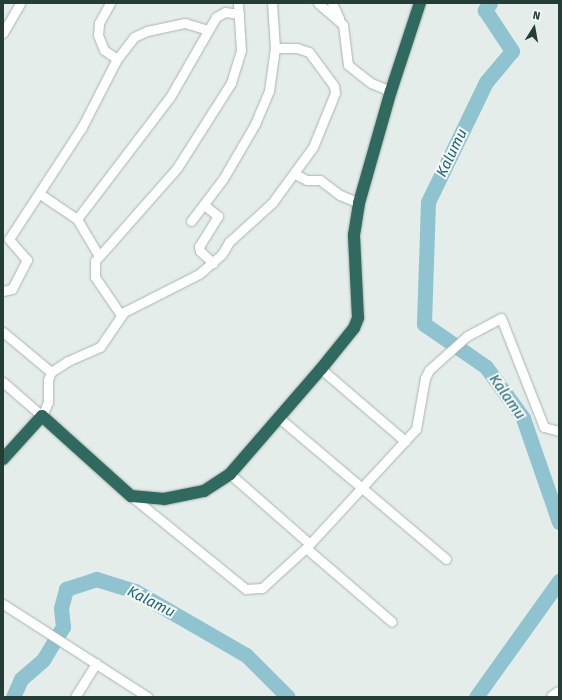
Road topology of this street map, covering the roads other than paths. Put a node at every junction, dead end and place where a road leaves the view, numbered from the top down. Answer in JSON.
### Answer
{"nodes":[{"id":1,"x":20,"y":3,"type":"edge"},
{"id":2,"x":110,"y":3,"type":"edge"},
{"id":3,"x":238,"y":3,"type":"edge"},
{"id":4,"x":272,"y":3,"type":"edge"},
{"id":5,"x":318,"y":3,"type":"edge"},
{"id":6,"x":332,"y":3,"type":"edge"},
{"id":7,"x":420,"y":3,"type":"edge"},
{"id":8,"x":239,"y":14,"type":"junction"},
{"id":9,"x":339,"y":20,"type":"junction"},
{"id":10,"x":208,"y":30,"type":"junction"},
{"id":11,"x":3,"y":33,"type":"edge"},
{"id":12,"x":275,"y":48,"type":"junction"},
{"id":13,"x":117,"y":59,"type":"junction"},
{"id":14,"x":391,"y":91,"type":"junction"},
{"id":15,"x":295,"y":174,"type":"junction"},
{"id":16,"x":40,"y":194,"type":"junction"},
{"id":17,"x":359,"y":203,"type":"junction"},
{"id":18,"x":204,"y":205,"type":"junction"},
{"id":19,"x":77,"y":219,"type":"junction"},
{"id":20,"x":191,"y":220,"type":"dead end"},
{"id":21,"x":99,"y":256,"type":"junction"},
{"id":22,"x":213,"y":263,"type":"junction"},
{"id":23,"x":3,"y":291,"type":"edge"},
{"id":24,"x":121,"y":315,"type":"junction"},
{"id":25,"x":3,"y":332,"type":"edge"},
{"id":26,"x":321,"y":369,"type":"junction"},
{"id":27,"x":51,"y":372,"type":"junction"},
{"id":28,"x":3,"y":382,"type":"edge"},
{"id":29,"x":42,"y":416,"type":"junction"},
{"id":30,"x":278,"y":417,"type":"junction"},
{"id":31,"x":559,"y":431,"type":"edge"},
{"id":32,"x":405,"y":441,"type":"junction"},
{"id":33,"x":3,"y":459,"type":"edge"},
{"id":34,"x":230,"y":474,"type":"junction"},
{"id":35,"x":361,"y":488,"type":"junction"},
{"id":36,"x":131,"y":496,"type":"junction"},
{"id":37,"x":308,"y":546,"type":"junction"},
{"id":38,"x":446,"y":559,"type":"dead end"},
{"id":39,"x":3,"y":604,"type":"edge"},
{"id":40,"x":392,"y":622,"type":"dead end"},
{"id":41,"x":96,"y":664,"type":"junction"},
{"id":42,"x":559,"y":693,"type":"edge"},
{"id":43,"x":75,"y":697,"type":"edge"},
{"id":44,"x":148,"y":697,"type":"edge"},
{"id":45,"x":553,"y":697,"type":"edge"}],
"edges":[{"from":1,"to":11,"type":"street"},
{"from":2,"to":13,"type":"street"},
{"from":3,"to":8,"type":"street"},
{"from":4,"to":12,"type":"street"},
{"from":5,"to":9,"type":"street"},
{"from":6,"to":9,"type":"street"},
{"from":7,"to":14,"type":"highway"},
{"from":8,"to":10,"type":"street"},
{"from":8,"to":21,"type":"street"},
{"from":9,"to":14,"type":"street"},
{"from":10,"to":13,"type":"street"},
{"from":10,"to":19,"type":"street"},
{"from":12,"to":15,"type":"street"},
{"from":12,"to":18,"type":"street"},
{"from":13,"to":16,"type":"street"},
{"from":14,"to":17,"type":"highway"},
{"from":15,"to":17,"type":"street"},
{"from":15,"to":22,"type":"street"},
{"from":16,"to":19,"type":"street"},
{"from":16,"to":23,"type":"street"},
{"from":17,"to":26,"type":"highway"},
{"from":18,"to":20,"type":"street"},
{"from":18,"to":22,"type":"street"},
{"from":19,"to":21,"type":"street"},
{"from":21,"to":24,"type":"street"},
{"from":22,"to":24,"type":"street"},
{"from":24,"to":27,"type":"street"},
{"from":25,"to":27,"type":"street"},
{"from":26,"to":30,"type":"highway"},
{"from":26,"to":32,"type":"street"},
{"from":27,"to":29,"type":"street"},
{"from":28,"to":29,"type":"street"},
{"from":29,"to":33,"type":"highway"},
{"from":29,"to":36,"type":"highway"},
{"from":30,"to":34,"type":"highway"},
{"from":30,"to":35,"type":"street"},
{"from":31,"to":32,"type":"street"},
{"from":32,"to":35,"type":"street"},
{"from":34,"to":36,"type":"highway"},
{"from":34,"to":37,"type":"street"},
{"from":35,"to":37,"type":"street"},
{"from":35,"to":38,"type":"street"},
{"from":36,"to":37,"type":"street"},
{"from":37,"to":40,"type":"street"},
{"from":39,"to":41,"type":"street"},
{"from":41,"to":43,"type":"street"},
{"from":41,"to":44,"type":"street"},
{"from":42,"to":45,"type":"main road"}]}
